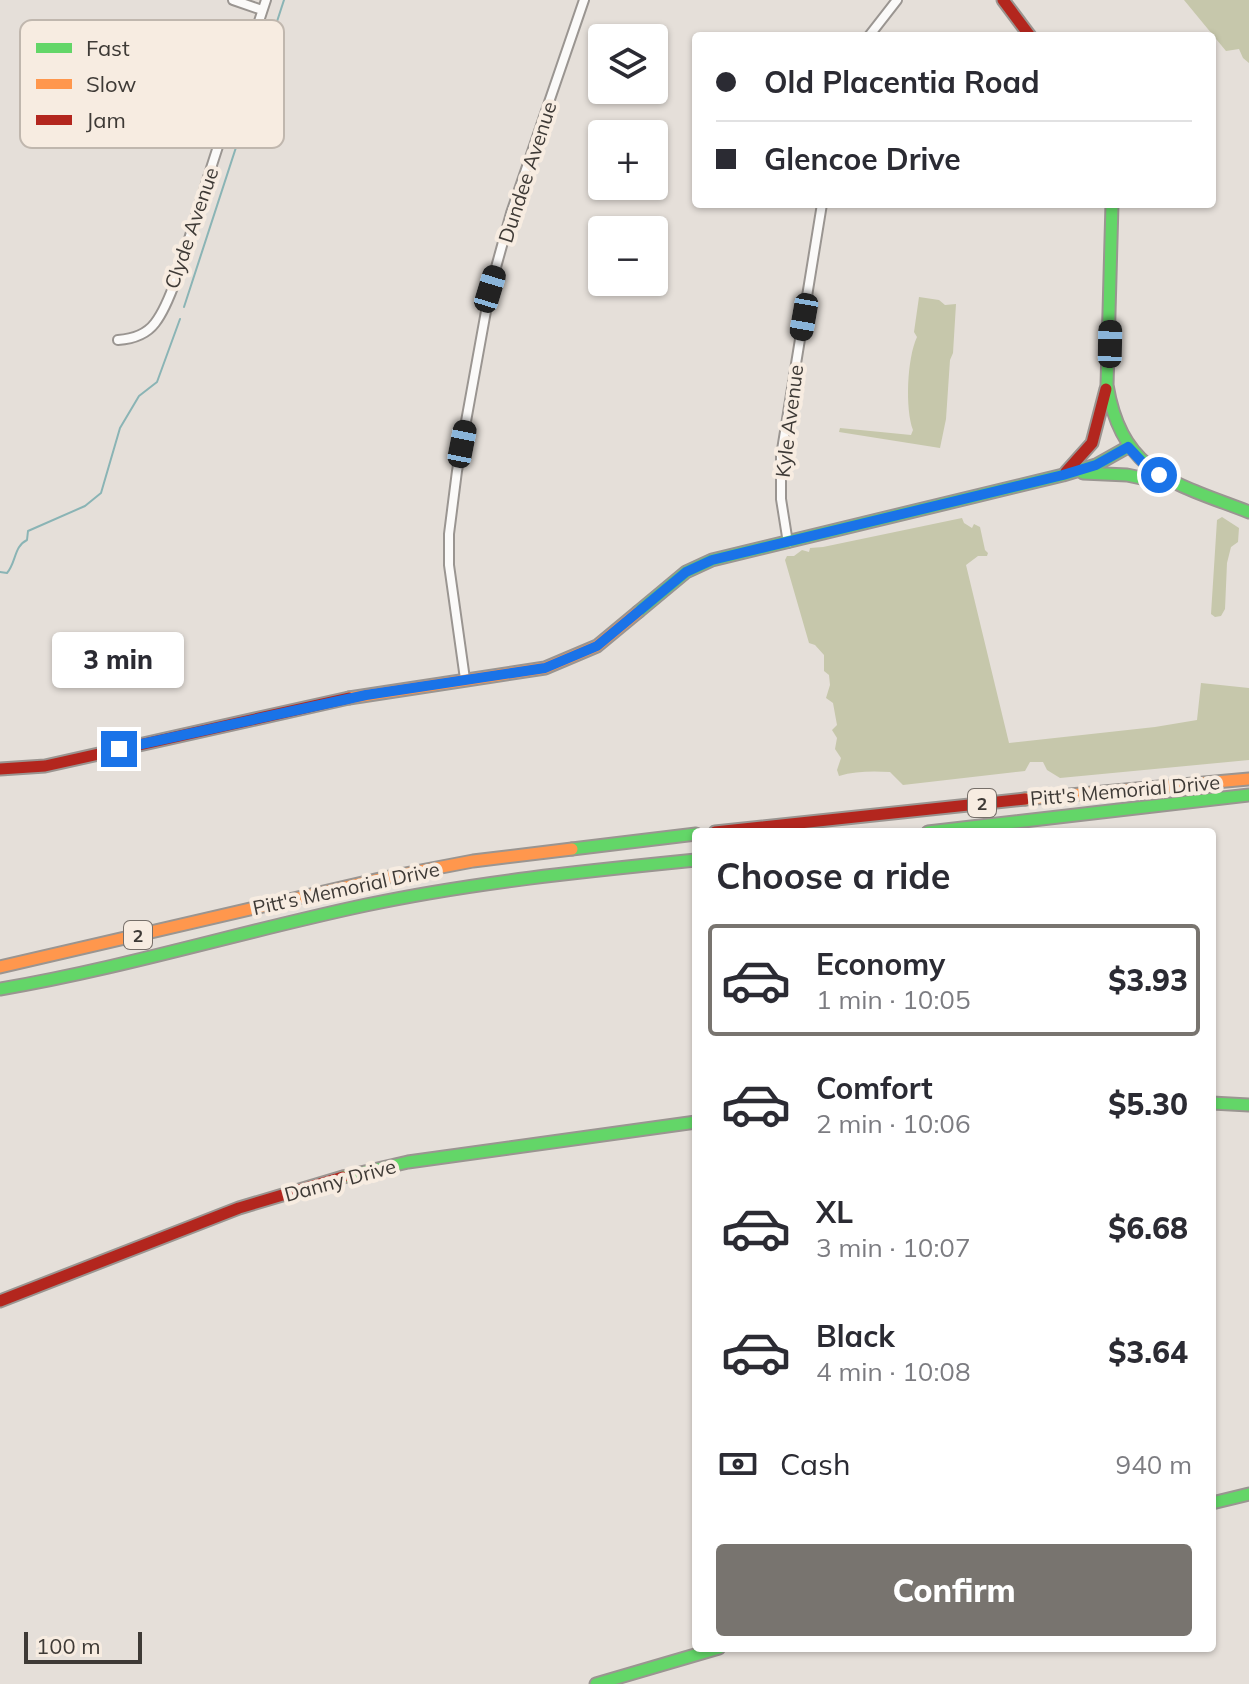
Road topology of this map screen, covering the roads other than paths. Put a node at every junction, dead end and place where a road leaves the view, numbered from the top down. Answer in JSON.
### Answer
{"nodes":[{"id":1,"x":233,"y":0,"type":"edge"},
{"id":2,"x":266,"y":0,"type":"edge"},
{"id":3,"x":584,"y":0,"type":"edge"},
{"id":4,"x":897,"y":0,"type":"edge"},
{"id":5,"x":1003,"y":0,"type":"edge"},
{"id":6,"x":262,"y":10,"type":"junction"},
{"id":7,"x":259,"y":20,"type":"edge"},
{"id":8,"x":872,"y":32,"type":"edge"},
{"id":9,"x":1027,"y":32,"type":"edge"},
{"id":10,"x":218,"y":148,"type":"edge"},
{"id":11,"x":821,"y":208,"type":"edge"},
{"id":12,"x":1112,"y":208,"type":"edge"},
{"id":13,"x":118,"y":340,"type":"dead end"},
{"id":14,"x":1107,"y":385,"type":"junction"},
{"id":15,"x":1128,"y":447,"type":"junction"},
{"id":16,"x":1063,"y":475,"type":"junction"},
{"id":17,"x":1182,"y":486,"type":"junction"},
{"id":18,"x":1249,"y":512,"type":"edge"},
{"id":19,"x":788,"y":543,"type":"junction"},
{"id":20,"x":465,"y":679,"type":"junction"},
{"id":21,"x":0,"y":769,"type":"edge"},
{"id":22,"x":1249,"y":779,"type":"edge"},
{"id":23,"x":1249,"y":795,"type":"edge"},
{"id":24,"x":753,"y":828,"type":"edge"},
{"id":25,"x":963,"y":828,"type":"edge"},
{"id":26,"x":692,"y":834,"type":"edge"},
{"id":27,"x":692,"y":860,"type":"edge"},
{"id":28,"x":70,"y":951,"type":"junction"},
{"id":29,"x":0,"y":958,"type":"edge"},
{"id":30,"x":0,"y":967,"type":"edge"},
{"id":31,"x":0,"y":992,"type":"edge"},
{"id":32,"x":1216,"y":1103,"type":"edge"},
{"id":33,"x":1249,"y":1105,"type":"edge"},
{"id":34,"x":692,"y":1123,"type":"edge"},
{"id":35,"x":0,"y":1301,"type":"edge"},
{"id":36,"x":1249,"y":1494,"type":"edge"},
{"id":37,"x":1216,"y":1502,"type":"edge"},
{"id":38,"x":705,"y":1652,"type":"edge"},
{"id":39,"x":596,"y":1684,"type":"edge"}],
"edges":[{"from":1,"to":6,"type":"street"},
{"from":2,"to":6,"type":"street","name":"Clyde Avenue"},
{"from":3,"to":20,"type":"street","name":"Dundee Avenue"},
{"from":4,"to":8,"type":"street"},
{"from":5,"to":9,"type":"main road"},
{"from":6,"to":7,"type":"street","name":"Clyde Avenue"},
{"from":10,"to":13,"type":"street","name":"Clyde Avenue"},
{"from":11,"to":19,"type":"street","name":"Kyle Avenue"},
{"from":12,"to":14,"type":"main road"},
{"from":14,"to":15,"type":"main road"},
{"from":14,"to":16,"type":"main road"},
{"from":15,"to":16,"type":"main road"},
{"from":15,"to":17,"type":"main road"},
{"from":16,"to":17,"type":"main road"},
{"from":16,"to":19,"type":"main road"},
{"from":17,"to":18,"type":"main road"},
{"from":19,"to":20,"type":"main road"},
{"from":20,"to":21,"type":"main road"},
{"from":22,"to":24,"type":"main road","name":"Pitt's Memorial Drive","number":"2"},
{"from":23,"to":25,"type":"main road","name":"Pitt's Memorial Drive","number":"2"},
{"from":26,"to":28,"type":"main road","name":"Pitt's Memorial Drive","number":"2"},
{"from":27,"to":31,"type":"main road","name":"Pitt's Memorial Drive","number":"2"},
{"from":28,"to":29,"type":"main road"},
{"from":28,"to":30,"type":"main road","name":"Pitt's Memorial Drive","number":"2"},
{"from":32,"to":33,"type":"main road"},
{"from":34,"to":35,"type":"main road","name":"Danny Drive"},
{"from":36,"to":37,"type":"main road"},
{"from":38,"to":39,"type":"main road"}]}
